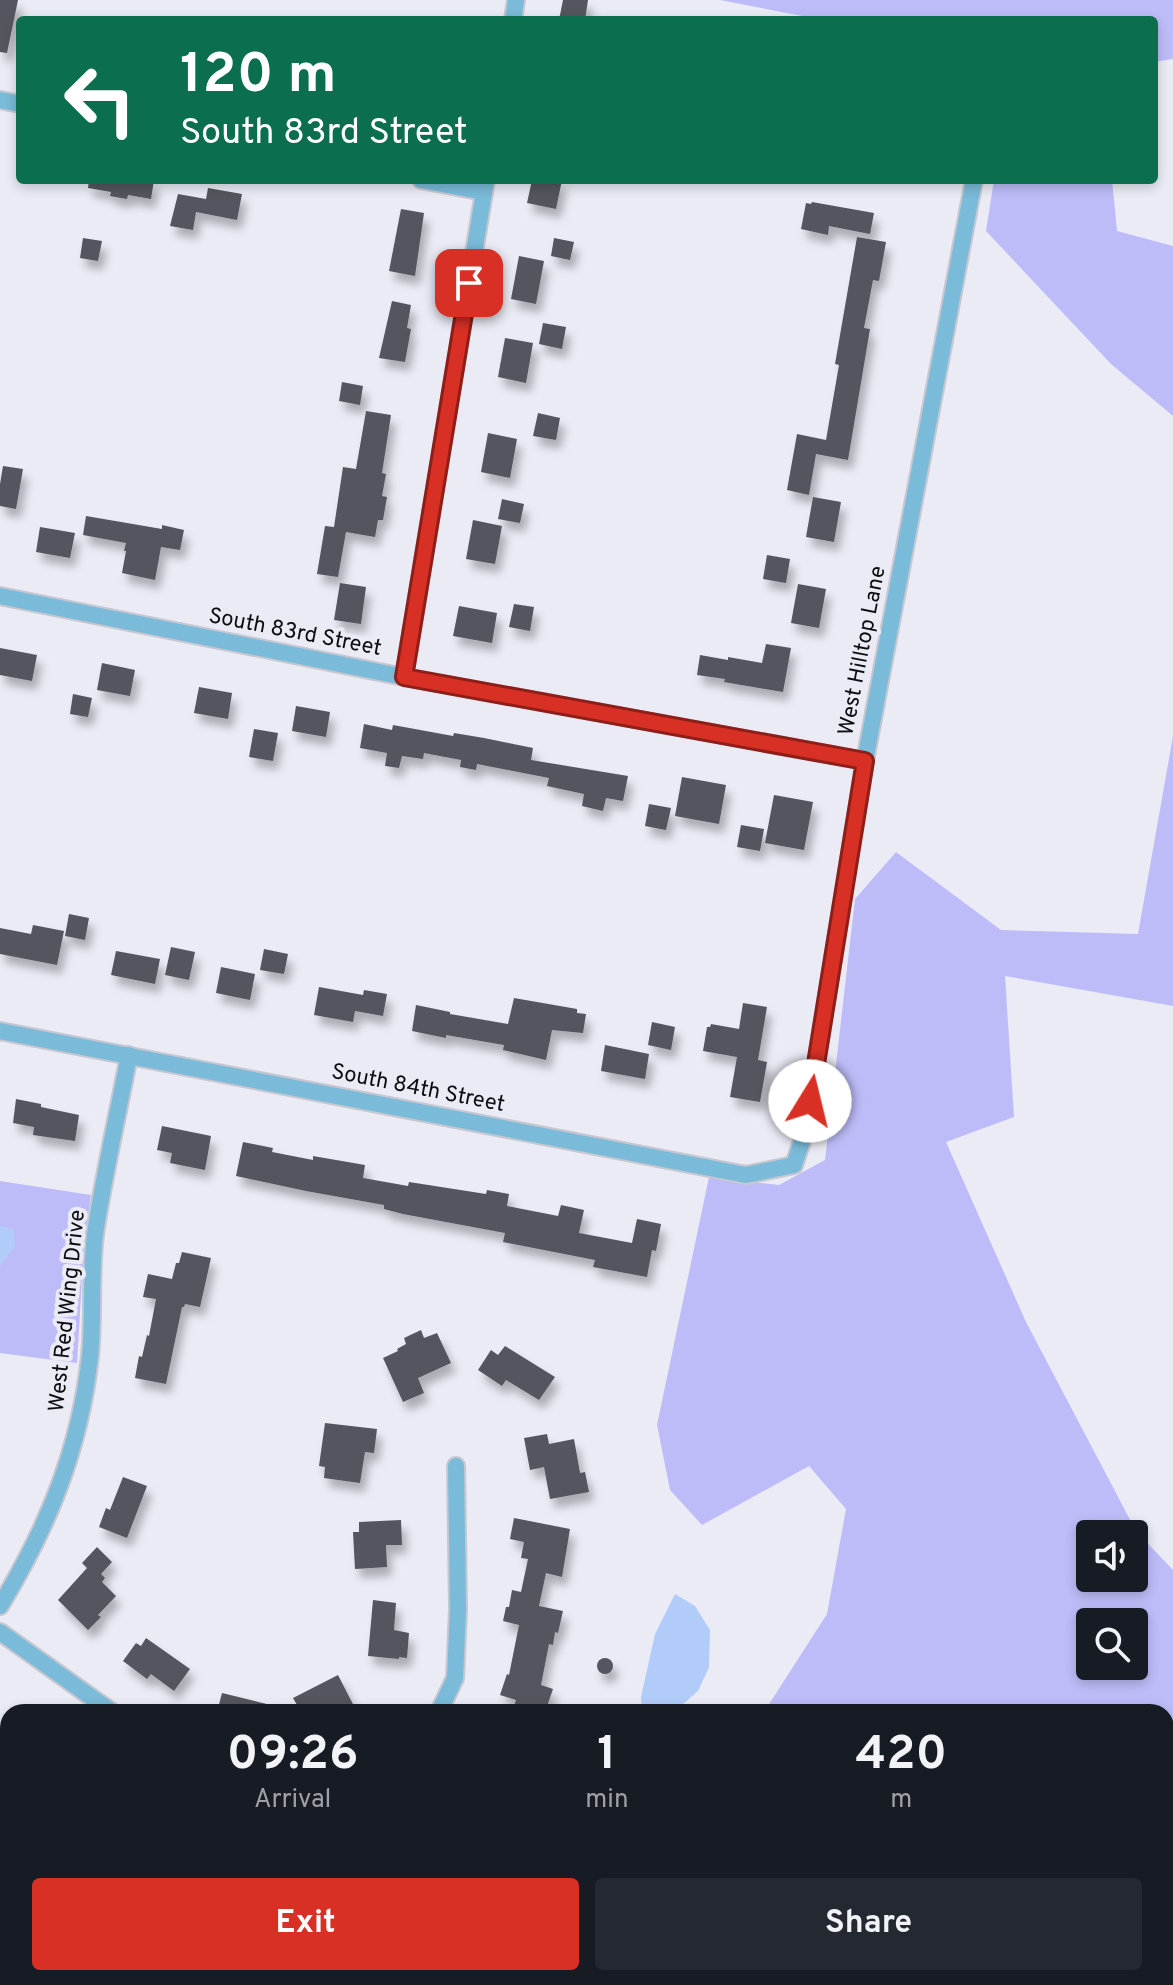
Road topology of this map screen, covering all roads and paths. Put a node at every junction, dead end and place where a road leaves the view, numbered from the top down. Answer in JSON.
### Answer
{"nodes":[{"id":1,"x":464,"y":184,"type":"edge"},
{"id":2,"x":973,"y":184,"type":"edge"},
{"id":3,"x":485,"y":186,"type":"edge"},
{"id":4,"x":0,"y":596,"type":"edge"},
{"id":5,"x":404,"y":677,"type":"junction"},
{"id":6,"x":865,"y":761,"type":"junction"},
{"id":7,"x":0,"y":1031,"type":"edge"},
{"id":8,"x":129,"y":1055,"type":"junction"},
{"id":9,"x":805,"y":1132,"type":"joint"},
{"id":10,"x":456,"y":1466,"type":"dead end"},
{"id":11,"x":0,"y":1606,"type":"edge"},
{"id":12,"x":0,"y":1632,"type":"edge"},
{"id":13,"x":101,"y":1704,"type":"edge"},
{"id":14,"x":443,"y":1704,"type":"edge"}],
"edges":[{"from":1,"to":3,"type":"street"},
{"from":2,"to":6,"type":"street","name":"West Hilltop Lane"},
{"from":3,"to":5,"type":"street"},
{"from":4,"to":5,"type":"street","name":"South 83rd Street"},
{"from":5,"to":6,"type":"street","name":"South 83rd Street"},
{"from":6,"to":9,"type":"street","name":"West Hilltop Lane"},
{"from":7,"to":8,"type":"street","name":"South 84th Street"},
{"from":8,"to":9,"type":"street","name":"South 84th Street"},
{"from":8,"to":11,"type":"street","name":"West Red Wing Drive"},
{"from":10,"to":14,"type":"street"},
{"from":12,"to":13,"type":"street"}]}
